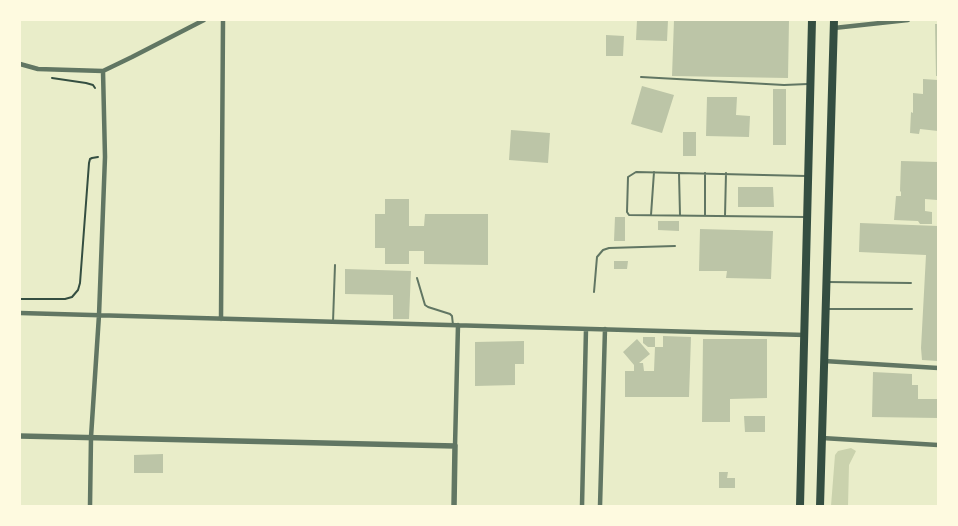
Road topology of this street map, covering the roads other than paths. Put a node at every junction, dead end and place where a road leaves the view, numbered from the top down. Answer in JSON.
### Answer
{"nodes":[{"id":1,"x":204,"y":20,"type":"edge"},
{"id":2,"x":223,"y":20,"type":"edge"},
{"id":3,"x":812,"y":20,"type":"edge"},
{"id":4,"x":908,"y":20,"type":"edge"},
{"id":5,"x":834,"y":24,"type":"edge"},
{"id":6,"x":20,"y":64,"type":"edge"},
{"id":7,"x":103,"y":71,"type":"junction"},
{"id":8,"x":641,"y":77,"type":"dead end"},
{"id":9,"x":811,"y":84,"type":"junction"},
{"id":10,"x":654,"y":172,"type":"junction"},
{"id":11,"x":679,"y":173,"type":"junction"},
{"id":12,"x":705,"y":173,"type":"junction"},
{"id":13,"x":726,"y":173,"type":"junction"},
{"id":14,"x":809,"y":176,"type":"junction"},
{"id":15,"x":651,"y":215,"type":"junction"},
{"id":16,"x":680,"y":216,"type":"junction"},
{"id":17,"x":705,"y":216,"type":"junction"},
{"id":18,"x":725,"y":216,"type":"junction"},
{"id":19,"x":808,"y":217,"type":"junction"},
{"id":20,"x":676,"y":246,"type":"dead end"},
{"id":21,"x":335,"y":265,"type":"dead end"},
{"id":22,"x":417,"y":278,"type":"dead end"},
{"id":23,"x":826,"y":282,"type":"junction"},
{"id":24,"x":911,"y":283,"type":"dead end"},
{"id":25,"x":594,"y":292,"type":"dead end"},
{"id":26,"x":826,"y":308,"type":"junction"},
{"id":27,"x":912,"y":309,"type":"dead end"},
{"id":28,"x":20,"y":313,"type":"edge"},
{"id":29,"x":99,"y":315,"type":"junction"},
{"id":30,"x":221,"y":318,"type":"junction"},
{"id":31,"x":333,"y":322,"type":"junction"},
{"id":32,"x":455,"y":325,"type":"junction"},
{"id":33,"x":586,"y":329,"type":"junction"},
{"id":34,"x":605,"y":329,"type":"junction"},
{"id":35,"x":805,"y":335,"type":"junction"},
{"id":36,"x":824,"y":361,"type":"junction"},
{"id":37,"x":938,"y":368,"type":"edge"},
{"id":38,"x":20,"y":436,"type":"edge"},
{"id":39,"x":91,"y":437,"type":"junction"},
{"id":40,"x":822,"y":438,"type":"junction"},
{"id":41,"x":938,"y":445,"type":"edge"},
{"id":42,"x":454,"y":446,"type":"junction"},
{"id":43,"x":90,"y":506,"type":"edge"},
{"id":44,"x":454,"y":506,"type":"edge"},
{"id":45,"x":582,"y":506,"type":"edge"},
{"id":46,"x":600,"y":506,"type":"edge"},
{"id":47,"x":800,"y":506,"type":"edge"},
{"id":48,"x":820,"y":506,"type":"edge"}],
"edges":[{"from":1,"to":7,"type":"street"},
{"from":2,"to":30,"type":"street"},
{"from":3,"to":9,"type":"highway"},
{"from":4,"to":5,"type":"street"},
{"from":5,"to":23,"type":"highway"},
{"from":6,"to":7,"type":"street"},
{"from":7,"to":29,"type":"street"},
{"from":8,"to":9,"type":"lane"},
{"from":9,"to":14,"type":"highway"},
{"from":10,"to":11,"type":"lane"},
{"from":10,"to":15,"type":"lane"},
{"from":10,"to":15,"type":"lane"},
{"from":11,"to":12,"type":"lane"},
{"from":11,"to":16,"type":"lane"},
{"from":12,"to":13,"type":"lane"},
{"from":12,"to":17,"type":"lane"},
{"from":13,"to":14,"type":"lane"},
{"from":13,"to":18,"type":"lane"},
{"from":14,"to":19,"type":"highway"},
{"from":15,"to":16,"type":"lane"},
{"from":16,"to":17,"type":"lane"},
{"from":17,"to":18,"type":"lane"},
{"from":18,"to":19,"type":"lane"},
{"from":19,"to":35,"type":"highway"},
{"from":20,"to":25,"type":"lane"},
{"from":21,"to":31,"type":"lane"},
{"from":22,"to":32,"type":"lane"},
{"from":23,"to":24,"type":"lane"},
{"from":23,"to":26,"type":"highway"},
{"from":26,"to":27,"type":"lane"},
{"from":26,"to":36,"type":"highway"},
{"from":28,"to":29,"type":"street"},
{"from":29,"to":30,"type":"street"},
{"from":29,"to":39,"type":"street"},
{"from":30,"to":31,"type":"street"},
{"from":31,"to":32,"type":"street"},
{"from":32,"to":33,"type":"street"},
{"from":32,"to":42,"type":"street"},
{"from":33,"to":34,"type":"street"},
{"from":33,"to":45,"type":"street"},
{"from":34,"to":35,"type":"street"},
{"from":34,"to":46,"type":"street"},
{"from":35,"to":47,"type":"highway"},
{"from":36,"to":37,"type":"street"},
{"from":36,"to":40,"type":"highway"},
{"from":38,"to":39,"type":"street"},
{"from":39,"to":42,"type":"street"},
{"from":39,"to":43,"type":"street"},
{"from":40,"to":41,"type":"street"},
{"from":40,"to":48,"type":"highway"},
{"from":42,"to":44,"type":"street"}]}
